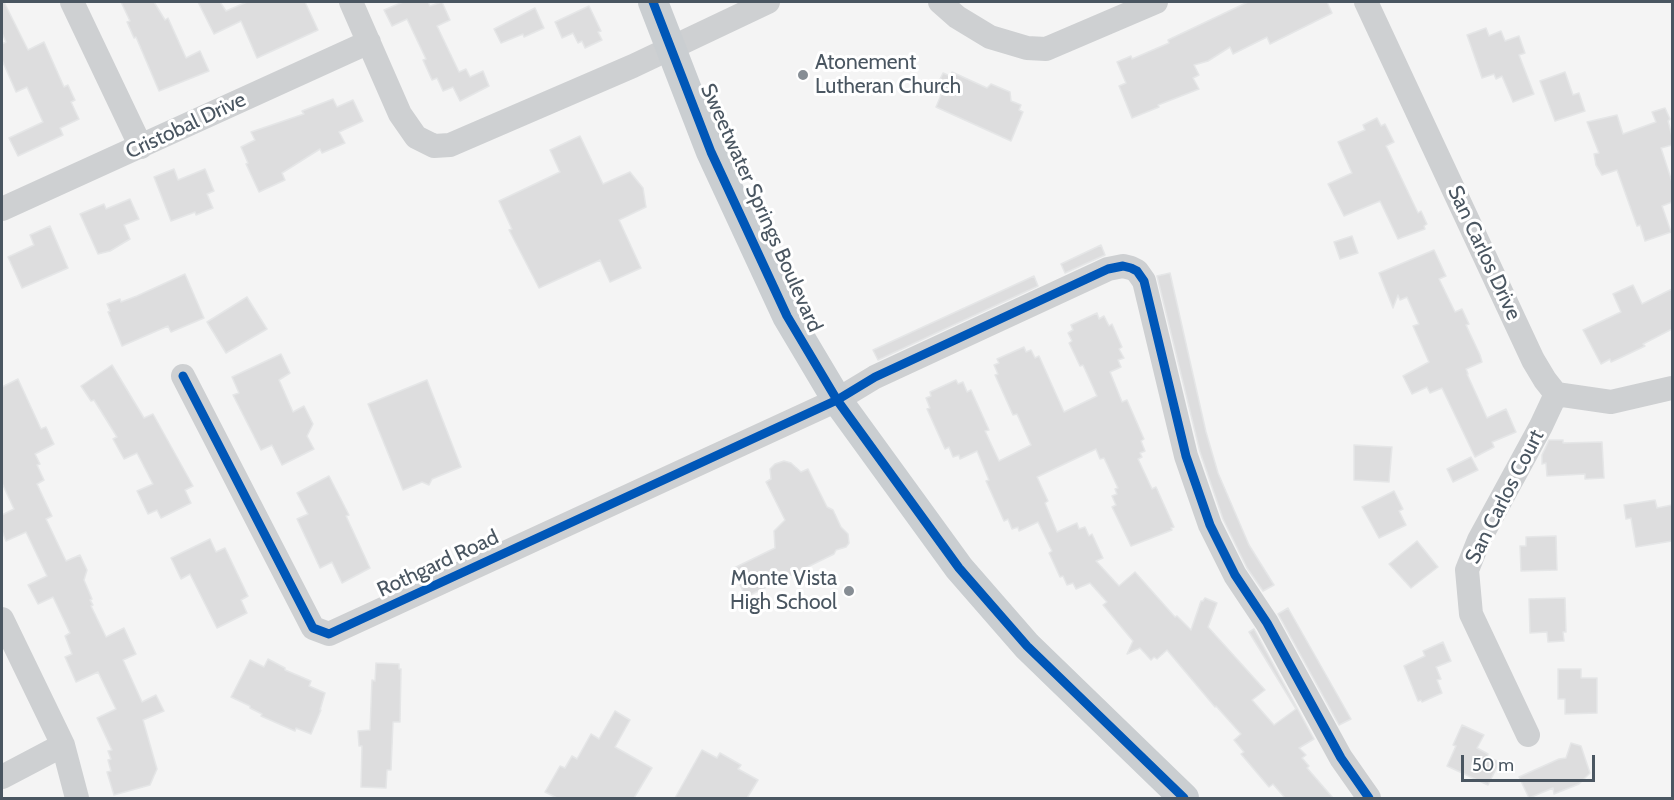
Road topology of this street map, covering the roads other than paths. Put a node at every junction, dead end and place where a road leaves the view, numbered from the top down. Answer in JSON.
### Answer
{"nodes":[{"id":1,"x":72,"y":2,"type":"edge"},
{"id":2,"x":351,"y":2,"type":"edge"},
{"id":3,"x":652,"y":2,"type":"edge"},
{"id":4,"x":768,"y":2,"type":"edge"},
{"id":5,"x":940,"y":2,"type":"edge"},
{"id":6,"x":1156,"y":2,"type":"edge"},
{"id":7,"x":1366,"y":2,"type":"edge"},
{"id":8,"x":369,"y":42,"type":"junction"},
{"id":9,"x":671,"y":47,"type":"junction"},
{"id":10,"x":141,"y":147,"type":"junction"},
{"id":11,"x":2,"y":209,"type":"edge"},
{"id":12,"x":183,"y":376,"type":"dead end"},
{"id":13,"x":1672,"y":388,"type":"edge"},
{"id":14,"x":1556,"y":394,"type":"junction"},
{"id":15,"x":837,"y":400,"type":"junction"},
{"id":16,"x":2,"y":619,"type":"edge"},
{"id":17,"x":1528,"y":735,"type":"dead end"},
{"id":18,"x":63,"y":745,"type":"junction"},
{"id":19,"x":2,"y":777,"type":"edge"},
{"id":20,"x":77,"y":798,"type":"edge"},
{"id":21,"x":1184,"y":798,"type":"edge"},
{"id":22,"x":1369,"y":798,"type":"edge"}],
"edges":[{"from":1,"to":10,"type":"street"},
{"from":2,"to":8,"type":"street"},
{"from":3,"to":9,"type":"main road","name":"Sweetwater Springs Boulevard"},
{"from":4,"to":9,"type":"street"},
{"from":5,"to":6,"type":"street"},
{"from":7,"to":14,"type":"street","name":"San Carlos Drive"},
{"from":8,"to":9,"type":"street"},
{"from":8,"to":10,"type":"street","name":"Cristobal Drive"},
{"from":9,"to":15,"type":"main road","name":"Sweetwater Springs Boulevard"},
{"from":10,"to":11,"type":"street","name":"Cristobal Drive"},
{"from":12,"to":15,"type":"street","name":"Rothgard Road"},
{"from":13,"to":14,"type":"street"},
{"from":14,"to":17,"type":"street","name":"San Carlos Court"},
{"from":15,"to":21,"type":"main road","name":"Sweetwater Springs Boulevard"},
{"from":15,"to":22,"type":"street","name":"Rothgard Road"},
{"from":16,"to":18,"type":"street"},
{"from":18,"to":19,"type":"street"},
{"from":18,"to":20,"type":"street"}]}
